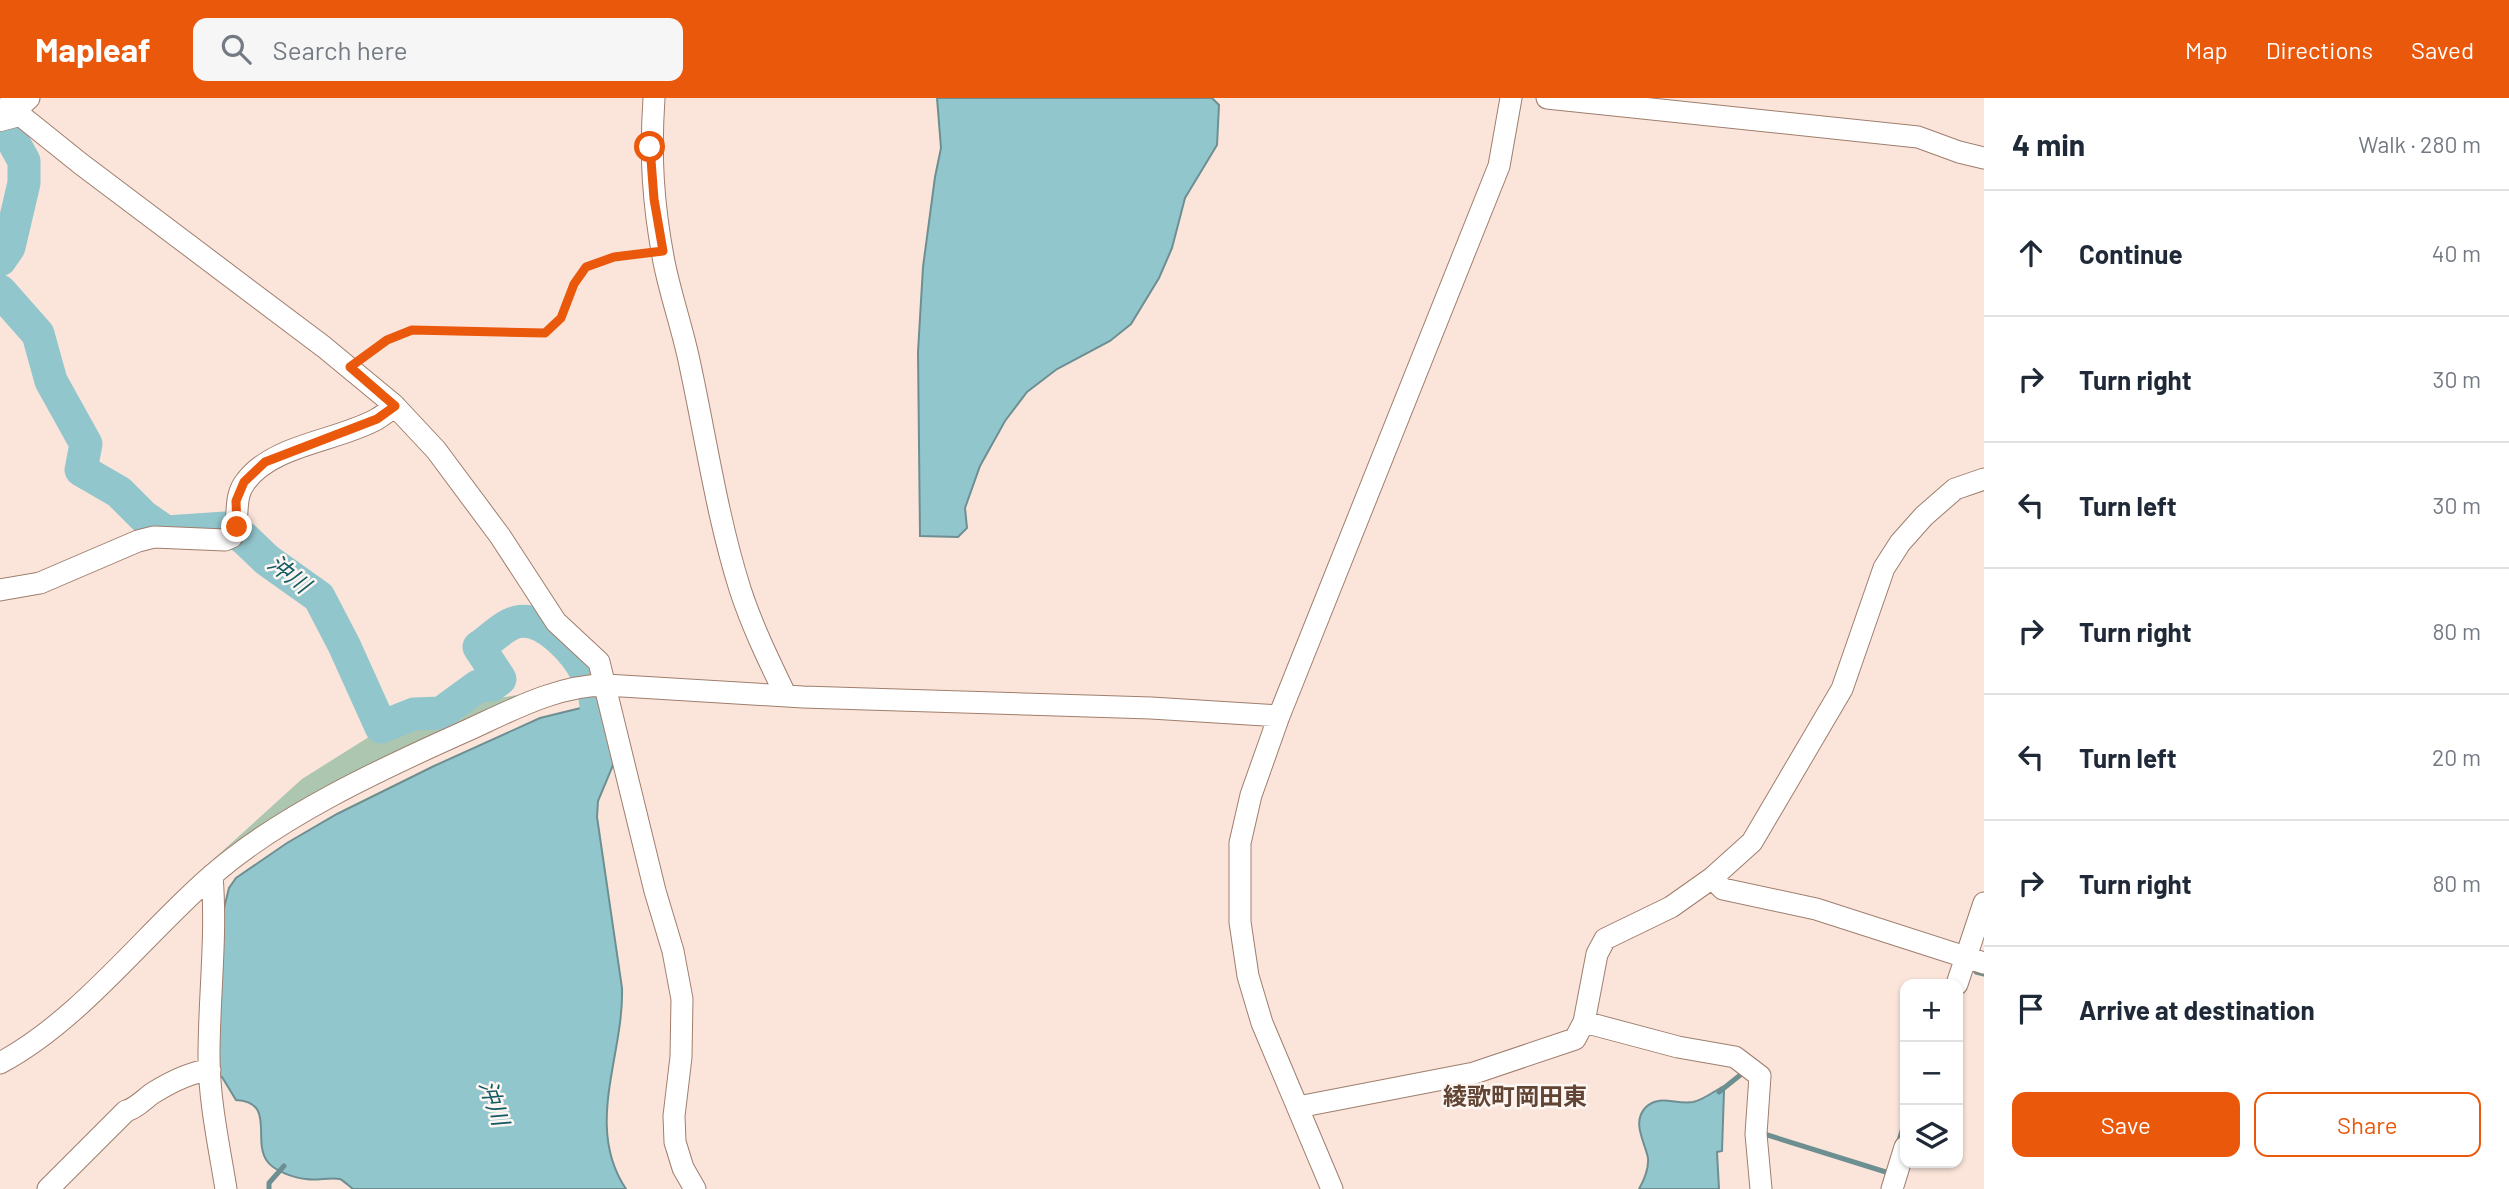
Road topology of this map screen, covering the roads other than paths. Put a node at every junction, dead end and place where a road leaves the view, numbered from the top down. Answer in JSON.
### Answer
{"nodes":[{"id":1,"x":654,"y":98,"type":"edge"},
{"id":2,"x":1511,"y":98,"type":"edge"},
{"id":3,"x":1547,"y":98,"type":"edge"},
{"id":4,"x":13,"y":109,"type":"edge"},
{"id":5,"x":1984,"y":158,"type":"edge"},
{"id":6,"x":395,"y":406,"type":"junction"},
{"id":7,"x":1984,"y":479,"type":"edge"},
{"id":8,"x":0,"y":590,"type":"edge"},
{"id":9,"x":606,"y":685,"type":"junction"},
{"id":10,"x":786,"y":696,"type":"junction"},
{"id":11,"x":1279,"y":716,"type":"junction"},
{"id":12,"x":212,"y":875,"type":"junction"},
{"id":13,"x":1712,"y":877,"type":"junction"},
{"id":14,"x":1984,"y":903,"type":"edge"},
{"id":15,"x":1975,"y":960,"type":"edge"},
{"id":16,"x":1961,"y":979,"type":"edge"},
{"id":17,"x":1584,"y":1021,"type":"junction"},
{"id":18,"x":0,"y":1063,"type":"edge"},
{"id":19,"x":209,"y":1070,"type":"junction"},
{"id":20,"x":1298,"y":1107,"type":"junction"},
{"id":21,"x":1900,"y":1163,"type":"edge"},
{"id":22,"x":48,"y":1189,"type":"edge"},
{"id":23,"x":226,"y":1189,"type":"edge"},
{"id":24,"x":695,"y":1189,"type":"edge"},
{"id":25,"x":1332,"y":1189,"type":"edge"},
{"id":26,"x":1761,"y":1189,"type":"edge"},
{"id":27,"x":1892,"y":1189,"type":"edge"}],
"edges":[{"from":1,"to":10,"type":"street"},
{"from":2,"to":11,"type":"street"},
{"from":3,"to":5,"type":"street"},
{"from":4,"to":6,"type":"street"},
{"from":6,"to":8,"type":"street"},
{"from":6,"to":9,"type":"street"},
{"from":7,"to":13,"type":"street"},
{"from":9,"to":10,"type":"street"},
{"from":9,"to":12,"type":"street"},
{"from":9,"to":24,"type":"street"},
{"from":10,"to":11,"type":"street"},
{"from":11,"to":20,"type":"street"},
{"from":12,"to":18,"type":"street"},
{"from":12,"to":19,"type":"street"},
{"from":13,"to":15,"type":"street"},
{"from":13,"to":17,"type":"street"},
{"from":14,"to":15,"type":"street"},
{"from":15,"to":16,"type":"street"},
{"from":17,"to":20,"type":"street"},
{"from":17,"to":26,"type":"street"},
{"from":19,"to":22,"type":"street"},
{"from":19,"to":23,"type":"street"},
{"from":20,"to":25,"type":"street"},
{"from":21,"to":27,"type":"street"}]}
